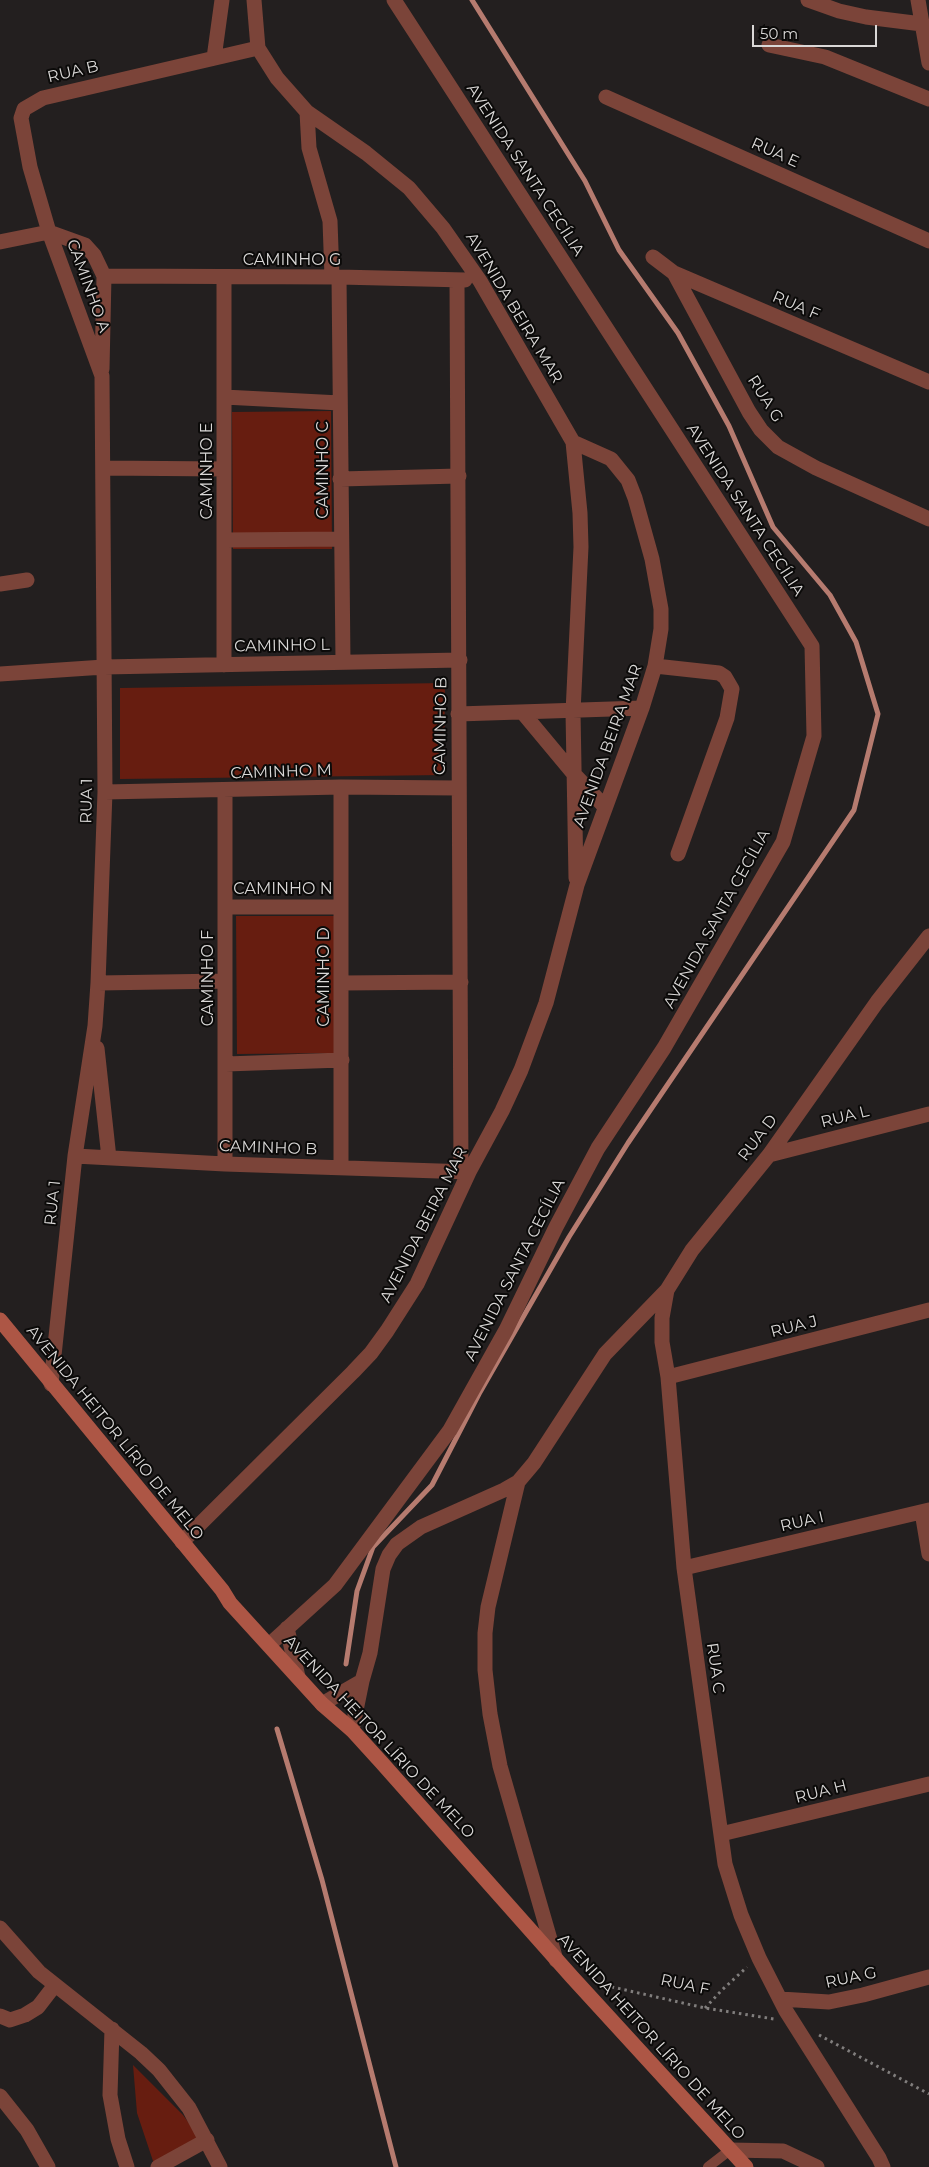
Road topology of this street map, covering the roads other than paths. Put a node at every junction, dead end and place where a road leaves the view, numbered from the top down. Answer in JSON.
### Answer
{"nodes":[{"id":1,"x":222,"y":0,"type":"edge"},
{"id":2,"x":254,"y":0,"type":"edge"},
{"id":3,"x":394,"y":0,"type":"edge"},
{"id":4,"x":808,"y":0,"type":"edge"},
{"id":5,"x":918,"y":0,"type":"edge"},
{"id":6,"x":922,"y":24,"type":"junction"},
{"id":7,"x":769,"y":44,"type":"dead end"},
{"id":8,"x":258,"y":48,"type":"junction"},
{"id":9,"x":214,"y":58,"type":"junction"},
{"id":10,"x":929,"y":63,"type":"edge"},
{"id":11,"x":606,"y":98,"type":"dead end"},
{"id":12,"x":929,"y":99,"type":"edge"},
{"id":13,"x":307,"y":112,"type":"junction"},
{"id":14,"x":49,"y":232,"type":"junction"},
{"id":15,"x":929,"y":241,"type":"edge"},
{"id":16,"x":0,"y":242,"type":"edge"},
{"id":17,"x":653,"y":257,"type":"dead end"},
{"id":18,"x":674,"y":273,"type":"junction"},
{"id":19,"x":104,"y":276,"type":"junction"},
{"id":20,"x":224,"y":277,"type":"junction"},
{"id":21,"x":336,"y":277,"type":"junction"},
{"id":22,"x":457,"y":280,"type":"junction"},
{"id":23,"x":480,"y":281,"type":"junction"},
{"id":24,"x":102,"y":376,"type":"junction"},
{"id":25,"x":929,"y":382,"type":"edge"},
{"id":26,"x":224,"y":397,"type":"junction"},
{"id":27,"x":340,"y":403,"type":"junction"},
{"id":28,"x":573,"y":442,"type":"junction"},
{"id":29,"x":103,"y":468,"type":"junction"},
{"id":30,"x":224,"y":470,"type":"junction"},
{"id":31,"x":459,"y":476,"type":"junction"},
{"id":32,"x":340,"y":478,"type":"junction"},
{"id":33,"x":929,"y":519,"type":"edge"},
{"id":34,"x":341,"y":539,"type":"junction"},
{"id":35,"x":225,"y":540,"type":"junction"},
{"id":36,"x":27,"y":580,"type":"dead end"},
{"id":37,"x":0,"y":584,"type":"edge"},
{"id":38,"x":460,"y":660,"type":"junction"},
{"id":39,"x":342,"y":662,"type":"junction"},
{"id":40,"x":224,"y":665,"type":"junction"},
{"id":41,"x":655,"y":666,"type":"junction"},
{"id":42,"x":104,"y":667,"type":"junction"},
{"id":43,"x":0,"y":674,"type":"edge"},
{"id":44,"x":642,"y":708,"type":"junction"},
{"id":45,"x":573,"y":712,"type":"junction"},
{"id":46,"x":523,"y":713,"type":"junction"},
{"id":47,"x":458,"y":714,"type":"junction"},
{"id":48,"x":573,"y":773,"type":"junction"},
{"id":49,"x":341,"y":787,"type":"junction"},
{"id":50,"x":458,"y":788,"type":"junction"},
{"id":51,"x":225,"y":791,"type":"junction"},
{"id":52,"x":105,"y":792,"type":"junction"},
{"id":53,"x":605,"y":807,"type":"junction"},
{"id":54,"x":678,"y":854,"type":"dead end"},
{"id":55,"x":577,"y":885,"type":"junction"},
{"id":56,"x":226,"y":907,"type":"junction"},
{"id":57,"x":341,"y":907,"type":"junction"},
{"id":58,"x":929,"y":936,"type":"edge"},
{"id":59,"x":226,"y":981,"type":"junction"},
{"id":60,"x":461,"y":982,"type":"junction"},
{"id":61,"x":98,"y":983,"type":"junction"},
{"id":62,"x":342,"y":983,"type":"junction"},
{"id":63,"x":94,"y":1026,"type":"junction"},
{"id":64,"x":342,"y":1060,"type":"junction"},
{"id":65,"x":226,"y":1064,"type":"junction"},
{"id":66,"x":929,"y":1114,"type":"edge"},
{"id":67,"x":770,"y":1155,"type":"junction"},
{"id":68,"x":75,"y":1156,"type":"junction"},
{"id":69,"x":109,"y":1158,"type":"junction"},
{"id":70,"x":225,"y":1164,"type":"junction"},
{"id":71,"x":341,"y":1167,"type":"junction"},
{"id":72,"x":465,"y":1172,"type":"junction"},
{"id":73,"x":668,"y":1290,"type":"junction"},
{"id":74,"x":929,"y":1310,"type":"edge"},
{"id":75,"x":0,"y":1320,"type":"edge"},
{"id":76,"x":668,"y":1377,"type":"junction"},
{"id":77,"x":51,"y":1384,"type":"junction"},
{"id":78,"x":518,"y":1482,"type":"junction"},
{"id":79,"x":925,"y":1511,"type":"edge"},
{"id":80,"x":182,"y":1542,"type":"junction"},
{"id":81,"x":929,"y":1554,"type":"edge"},
{"id":82,"x":684,"y":1568,"type":"junction"},
{"id":83,"x":287,"y":1628,"type":"junction"},
{"id":84,"x":269,"y":1645,"type":"junction"},
{"id":85,"x":298,"y":1677,"type":"junction"},
{"id":86,"x":362,"y":1681,"type":"junction"},
{"id":87,"x":322,"y":1704,"type":"junction"},
{"id":88,"x":352,"y":1730,"type":"junction"},
{"id":89,"x":929,"y":1784,"type":"edge"},
{"id":90,"x":721,"y":1834,"type":"junction"},
{"id":91,"x":0,"y":1928,"type":"edge"},
{"id":92,"x":556,"y":1960,"type":"junction"},
{"id":93,"x":929,"y":1976,"type":"edge"},
{"id":94,"x":55,"y":1985,"type":"junction"},
{"id":95,"x":786,"y":2011,"type":"junction"},
{"id":96,"x":0,"y":2016,"type":"edge"},
{"id":97,"x":112,"y":2029,"type":"junction"},
{"id":98,"x":0,"y":2096,"type":"edge"},
{"id":99,"x":207,"y":2140,"type":"junction"},
{"id":100,"x":730,"y":2150,"type":"junction"},
{"id":101,"x":48,"y":2167,"type":"edge"},
{"id":102,"x":127,"y":2167,"type":"edge"},
{"id":103,"x":158,"y":2167,"type":"edge"},
{"id":104,"x":220,"y":2167,"type":"edge"},
{"id":105,"x":708,"y":2167,"type":"edge"},
{"id":106,"x":746,"y":2167,"type":"edge"},
{"id":107,"x":817,"y":2167,"type":"edge"},
{"id":108,"x":882,"y":2167,"type":"edge"}],
"edges":[{"from":1,"to":9,"type":"street"},
{"from":2,"to":8,"type":"street","name":"AVENIDA BEIRA MAR"},
{"from":3,"to":83,"type":"street","name":"AVENIDA SANTA CECÍLIA"},
{"from":4,"to":6,"type":"street"},
{"from":5,"to":6,"type":"street"},
{"from":6,"to":10,"type":"street"},
{"from":7,"to":12,"type":"street"},
{"from":8,"to":9,"type":"street","name":"RUA B"},
{"from":8,"to":13,"type":"street","name":"AVENIDA BEIRA MAR"},
{"from":9,"to":14,"type":"street","name":"RUA B"},
{"from":11,"to":15,"type":"street","name":"RUA E"},
{"from":13,"to":21,"type":"street","name":"CAMINHO C"},
{"from":13,"to":23,"type":"street","name":"AVENIDA BEIRA MAR"},
{"from":14,"to":16,"type":"street"},
{"from":14,"to":19,"type":"street","name":"CAMINHO A"},
{"from":14,"to":24,"type":"street","name":"CAMINHO A"},
{"from":17,"to":18,"type":"street","name":"RUA F"},
{"from":18,"to":25,"type":"street","name":"RUA F"},
{"from":18,"to":33,"type":"street","name":"RUA G"},
{"from":19,"to":20,"type":"street","name":"CAMINHO G"},
{"from":19,"to":24,"type":"street","name":"CAMINHO A"},
{"from":20,"to":21,"type":"street","name":"CAMINHO G"},
{"from":20,"to":26,"type":"street","name":"CAMINHO E"},
{"from":21,"to":22,"type":"street","name":"CAMINHO G"},
{"from":21,"to":27,"type":"street","name":"CAMINHO C"},
{"from":22,"to":23,"type":"street","name":"CAMINHO G"},
{"from":22,"to":31,"type":"street","name":"CAMINHO B"},
{"from":23,"to":28,"type":"street","name":"AVENIDA BEIRA MAR"},
{"from":24,"to":29,"type":"street","name":"CAMINHO A"},
{"from":26,"to":27,"type":"street"},
{"from":26,"to":30,"type":"street","name":"CAMINHO E"},
{"from":27,"to":32,"type":"street","name":"CAMINHO C"},
{"from":28,"to":41,"type":"street","name":"AVENIDA BEIRA MAR"},
{"from":28,"to":45,"type":"street","name":"AVENIDA BEIRA MAR"},
{"from":29,"to":30,"type":"street"},
{"from":29,"to":42,"type":"street","name":"CAMINHO A"},
{"from":30,"to":35,"type":"street","name":"CAMINHO E"},
{"from":31,"to":32,"type":"street"},
{"from":31,"to":38,"type":"street","name":"CAMINHO B"},
{"from":32,"to":34,"type":"street","name":"CAMINHO C"},
{"from":34,"to":35,"type":"street"},
{"from":34,"to":39,"type":"street","name":"CAMINHO C"},
{"from":35,"to":40,"type":"street","name":"CAMINHO E"},
{"from":36,"to":37,"type":"street"},
{"from":38,"to":39,"type":"street","name":"CAMINHO L"},
{"from":38,"to":47,"type":"street","name":"CAMINHO B"},
{"from":39,"to":40,"type":"street","name":"CAMINHO L"},
{"from":40,"to":42,"type":"street","name":"CAMINHO L"},
{"from":41,"to":44,"type":"street","name":"AVENIDA BEIRA MAR"},
{"from":41,"to":54,"type":"street"},
{"from":42,"to":43,"type":"street","name":"CAMINHO L"},
{"from":42,"to":52,"type":"street","name":"RUA 1"},
{"from":44,"to":45,"type":"street"},
{"from":44,"to":53,"type":"street","name":"AVENIDA BEIRA MAR"},
{"from":45,"to":46,"type":"street"},
{"from":45,"to":48,"type":"street","name":"AVENIDA BEIRA MAR"},
{"from":46,"to":47,"type":"street"},
{"from":46,"to":48,"type":"street"},
{"from":47,"to":50,"type":"street","name":"CAMINHO B"},
{"from":48,"to":53,"type":"street"},
{"from":48,"to":55,"type":"street","name":"AVENIDA BEIRA MAR"},
{"from":49,"to":50,"type":"street","name":"CAMINHO M"},
{"from":49,"to":51,"type":"street","name":"CAMINHO M"},
{"from":49,"to":57,"type":"street","name":"CAMINHO D"},
{"from":50,"to":60,"type":"street","name":"CAMINHO B"},
{"from":51,"to":52,"type":"street","name":"CAMINHO M"},
{"from":51,"to":56,"type":"street","name":"CAMINHO F"},
{"from":52,"to":61,"type":"street","name":"RUA 1"},
{"from":53,"to":55,"type":"street","name":"AVENIDA BEIRA MAR"},
{"from":55,"to":72,"type":"street","name":"AVENIDA BEIRA MAR"},
{"from":56,"to":57,"type":"street","name":"CAMINHO N"},
{"from":56,"to":59,"type":"street","name":"CAMINHO F"},
{"from":57,"to":62,"type":"street","name":"CAMINHO D"},
{"from":58,"to":67,"type":"street","name":"RUA D"},
{"from":59,"to":61,"type":"street"},
{"from":59,"to":65,"type":"street","name":"CAMINHO F"},
{"from":60,"to":62,"type":"street"},
{"from":60,"to":72,"type":"street","name":"CAMINHO B"},
{"from":61,"to":63,"type":"street","name":"RUA 1"},
{"from":62,"to":64,"type":"street","name":"CAMINHO D"},
{"from":63,"to":68,"type":"street","name":"RUA 1"},
{"from":63,"to":69,"type":"street","name":"RUA 1"},
{"from":64,"to":65,"type":"street"},
{"from":64,"to":71,"type":"street","name":"CAMINHO D"},
{"from":65,"to":70,"type":"street","name":"CAMINHO F"},
{"from":66,"to":67,"type":"street","name":"RUA L"},
{"from":67,"to":73,"type":"street","name":"RUA D"},
{"from":68,"to":69,"type":"street","name":"CAMINHO B"},
{"from":68,"to":77,"type":"street","name":"RUA 1"},
{"from":69,"to":70,"type":"street","name":"CAMINHO B"},
{"from":70,"to":71,"type":"street","name":"CAMINHO B"},
{"from":71,"to":72,"type":"street","name":"CAMINHO B"},
{"from":72,"to":80,"type":"street","name":"AVENIDA BEIRA MAR"},
{"from":73,"to":76,"type":"street","name":"RUA D"},
{"from":73,"to":78,"type":"street"},
{"from":74,"to":76,"type":"street","name":"RUA J"},
{"from":75,"to":77,"type":"main road","name":"AVENIDA HEITOR LÍRIO DE MELO"},
{"from":76,"to":82,"type":"street","name":"RUA C"},
{"from":77,"to":80,"type":"main road","name":"AVENIDA HEITOR LÍRIO DE MELO"},
{"from":78,"to":86,"type":"street"},
{"from":78,"to":92,"type":"street"},
{"from":79,"to":81,"type":"street"},
{"from":79,"to":82,"type":"street","name":"RUA I"},
{"from":80,"to":84,"type":"main road","name":"AVENIDA HEITOR LÍRIO DE MELO"},
{"from":82,"to":90,"type":"street","name":"RUA C"},
{"from":83,"to":84,"type":"street","name":"AVENIDA SANTA CECÍLIA"},
{"from":83,"to":85,"type":"street"},
{"from":84,"to":85,"type":"main road","name":"AVENIDA HEITOR LÍRIO DE MELO"},
{"from":85,"to":87,"type":"main road","name":"AVENIDA HEITOR LÍRIO DE MELO"},
{"from":86,"to":87,"type":"street"},
{"from":86,"to":88,"type":"street"},
{"from":87,"to":88,"type":"main road","name":"AVENIDA HEITOR LÍRIO DE MELO"},
{"from":88,"to":92,"type":"main road","name":"AVENIDA HEITOR LÍRIO DE MELO"},
{"from":89,"to":90,"type":"street","name":"RUA H"},
{"from":90,"to":95,"type":"street","name":"RUA C"},
{"from":91,"to":94,"type":"street"},
{"from":92,"to":100,"type":"main road","name":"AVENIDA HEITOR LÍRIO DE MELO"},
{"from":93,"to":95,"type":"street","name":"RUA G"},
{"from":94,"to":96,"type":"street"},
{"from":94,"to":97,"type":"street"},
{"from":95,"to":108,"type":"street"},
{"from":97,"to":99,"type":"street"},
{"from":97,"to":102,"type":"street"},
{"from":98,"to":101,"type":"street"},
{"from":99,"to":103,"type":"street"},
{"from":99,"to":104,"type":"street"},
{"from":100,"to":105,"type":"lane"},
{"from":100,"to":106,"type":"main road","name":"AVENIDA HEITOR LÍRIO DE MELO"},
{"from":100,"to":107,"type":"street"}]}
